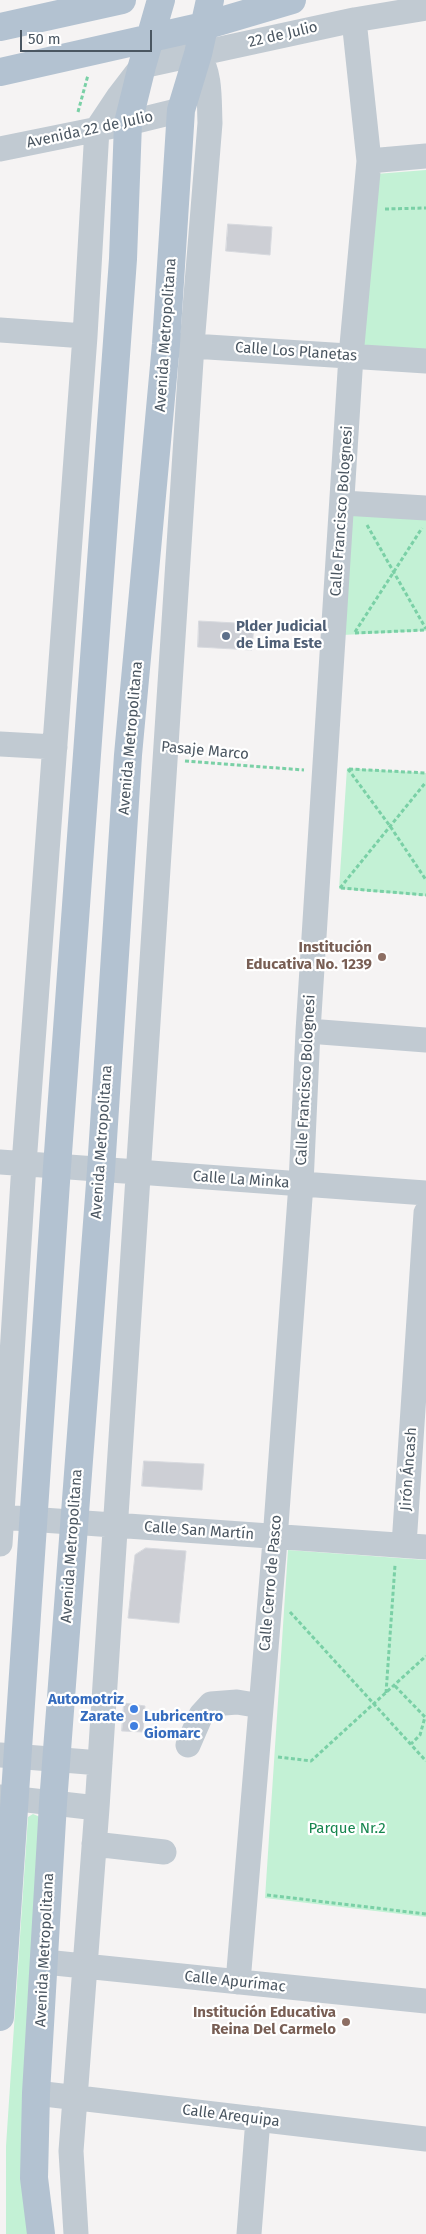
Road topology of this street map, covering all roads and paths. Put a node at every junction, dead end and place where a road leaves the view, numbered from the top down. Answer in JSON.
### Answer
{"nodes":[{"id":1,"x":122,"y":0,"type":"edge"},
{"id":2,"x":161,"y":0,"type":"edge"},
{"id":3,"x":292,"y":0,"type":"edge"},
{"id":4,"x":426,"y":8,"type":"edge"},
{"id":5,"x":207,"y":13,"type":"edge"},
{"id":6,"x":354,"y":20,"type":"junction"},
{"id":7,"x":0,"y":27,"type":"edge"},
{"id":8,"x":149,"y":39,"type":"junction"},
{"id":9,"x":198,"y":54,"type":"junction"},
{"id":10,"x":142,"y":66,"type":"junction"},
{"id":11,"x":89,"y":71,"type":"dead end"},
{"id":12,"x":0,"y":72,"type":"edge"},
{"id":13,"x":181,"y":110,"type":"junction"},
{"id":14,"x":87,"y":122,"type":"junction"},
{"id":15,"x":128,"y":123,"type":"junction"},
{"id":16,"x":0,"y":149,"type":"edge"},
{"id":17,"x":426,"y":156,"type":"edge"},
{"id":18,"x":369,"y":162,"type":"junction"},
{"id":19,"x":384,"y":208,"type":"dead end"},
{"id":20,"x":426,"y":208,"type":"edge"},
{"id":21,"x":0,"y":330,"type":"edge"},
{"id":22,"x":85,"y":336,"type":"junction"},
{"id":23,"x":179,"y":345,"type":"junction"},
{"id":24,"x":351,"y":356,"type":"junction"},
{"id":25,"x":426,"y":361,"type":"edge"},
{"id":26,"x":353,"y":510,"type":"junction"},
{"id":27,"x":425,"y":517,"type":"edge"},
{"id":28,"x":394,"y":571,"type":"junction"},
{"id":29,"x":426,"y":630,"type":"edge"},
{"id":30,"x":0,"y":744,"type":"edge"},
{"id":31,"x":55,"y":747,"type":"junction"},
{"id":32,"x":164,"y":759,"type":"junction"},
{"id":33,"x":324,"y":772,"type":"junction"},
{"id":34,"x":426,"y":773,"type":"edge"},
{"id":35,"x":426,"y":782,"type":"edge"},
{"id":36,"x":390,"y":826,"type":"junction"},
{"id":37,"x":426,"y":880,"type":"edge"},
{"id":38,"x":426,"y":895,"type":"edge"},
{"id":39,"x":308,"y":1031,"type":"junction"},
{"id":40,"x":426,"y":1040,"type":"edge"},
{"id":41,"x":12,"y":1163,"type":"edge"},
{"id":42,"x":57,"y":1167,"type":"junction"},
{"id":43,"x":101,"y":1170,"type":"junction"},
{"id":44,"x":137,"y":1173,"type":"junction"},
{"id":45,"x":301,"y":1184,"type":"junction"},
{"id":46,"x":426,"y":1193,"type":"edge"},
{"id":47,"x":426,"y":1213,"type":"edge"},
{"id":48,"x":2,"y":1517,"type":"junction"},
{"id":49,"x":34,"y":1519,"type":"junction"},
{"id":50,"x":74,"y":1523,"type":"junction"},
{"id":51,"x":116,"y":1525,"type":"junction"},
{"id":52,"x":275,"y":1536,"type":"junction"},
{"id":53,"x":0,"y":1544,"type":"edge"},
{"id":54,"x":408,"y":1552,"type":"edge"},
{"id":55,"x":287,"y":1610,"type":"dead end"},
{"id":56,"x":426,"y":1656,"type":"edge"},
{"id":57,"x":395,"y":1686,"type":"junction"},
{"id":58,"x":386,"y":1694,"type":"junction"},
{"id":59,"x":374,"y":1704,"type":"junction"},
{"id":60,"x":261,"y":1706,"type":"junction"},
{"id":61,"x":410,"y":1744,"type":"junction"},
{"id":62,"x":188,"y":1745,"type":"dead end"},
{"id":63,"x":9,"y":1756,"type":"edge"},
{"id":64,"x":278,"y":1757,"type":"dead end"},
{"id":65,"x":56,"y":1761,"type":"junction"},
{"id":66,"x":426,"y":1761,"type":"edge"},
{"id":67,"x":100,"y":1763,"type":"junction"},
{"id":68,"x":7,"y":1797,"type":"edge"},
{"id":69,"x":53,"y":1803,"type":"junction"},
{"id":70,"x":97,"y":1808,"type":"junction"},
{"id":71,"x":94,"y":1844,"type":"junction"},
{"id":72,"x":164,"y":1852,"type":"dead end"},
{"id":73,"x":268,"y":1894,"type":"dead end"},
{"id":74,"x":426,"y":1914,"type":"edge"},
{"id":75,"x":45,"y":1962,"type":"junction"},
{"id":76,"x":86,"y":1967,"type":"junction"},
{"id":77,"x":238,"y":1982,"type":"junction"},
{"id":78,"x":426,"y":2001,"type":"edge"},
{"id":79,"x":0,"y":2017,"type":"edge"},
{"id":80,"x":36,"y":2093,"type":"junction"},
{"id":81,"x":75,"y":2098,"type":"junction"},
{"id":82,"x":258,"y":2119,"type":"junction"},
{"id":83,"x":426,"y":2139,"type":"edge"},
{"id":84,"x":41,"y":2234,"type":"edge"},
{"id":85,"x":76,"y":2234,"type":"edge"},
{"id":86,"x":249,"y":2234,"type":"edge"}],
"edges":[{"from":1,"to":7,"type":"main road"},
{"from":2,"to":8,"type":"main road"},
{"from":3,"to":5,"type":"main road"},
{"from":4,"to":6,"type":"street","name":"22 de Julio"},
{"from":5,"to":8,"type":"main road"},
{"from":5,"to":9,"type":"main road","name":"Avenida Metropolitana"},
{"from":6,"to":9,"type":"street","name":"22 de Julio"},
{"from":6,"to":18,"type":"street","name":"Calle Francisco Bolognesi"},
{"from":8,"to":10,"type":"main road"},
{"from":8,"to":12,"type":"main road"},
{"from":9,"to":10,"type":"street","name":"22 de Julio"},
{"from":9,"to":13,"type":"main road","name":"Avenida Metropolitana"},
{"from":9,"to":23,"type":"street","name":"Avenida Metropolitana"},
{"from":10,"to":14,"type":"street"},
{"from":10,"to":15,"type":"main road"},
{"from":11,"to":14,"type":"path"},
{"from":13,"to":15,"type":"street","name":"Avenida 22 de Julio"},
{"from":13,"to":23,"type":"main road","name":"Avenida Metropolitana"},
{"from":14,"to":15,"type":"street","name":"Avenida 22 de Julio"},
{"from":14,"to":16,"type":"street","name":"Avenida 22 de Julio"},
{"from":14,"to":22,"type":"street"},
{"from":15,"to":42,"type":"main road"},
{"from":17,"to":18,"type":"street"},
{"from":18,"to":24,"type":"street","name":"Calle Francisco Bolognesi"},
{"from":19,"to":20,"type":"path"},
{"from":21,"to":22,"type":"street"},
{"from":22,"to":31,"type":"street"},
{"from":23,"to":24,"type":"street","name":"Calle Los Planetas"},
{"from":23,"to":32,"type":"street","name":"Avenida Metropolitana"},
{"from":23,"to":43,"type":"main road","name":"Avenida Metropolitana"},
{"from":24,"to":25,"type":"street","name":"Calle Los Planetas"},
{"from":24,"to":26,"type":"street","name":"Calle Francisco Bolognesi"},
{"from":26,"to":27,"type":"street"},
{"from":26,"to":28,"type":"path"},
{"from":26,"to":33,"type":"street","name":"Calle Francisco Bolognesi"},
{"from":27,"to":28,"type":"path"},
{"from":28,"to":29,"type":"path"},
{"from":28,"to":29,"type":"path"},
{"from":30,"to":31,"type":"street"},
{"from":31,"to":41,"type":"street"},
{"from":32,"to":33,"type":"path","name":"Pasaje Marco"},
{"from":32,"to":44,"type":"street","name":"Avenida Metropolitana"},
{"from":33,"to":39,"type":"street","name":"Calle Francisco Bolognesi"},
{"from":34,"to":36,"type":"path"},
{"from":35,"to":36,"type":"path"},
{"from":36,"to":37,"type":"path"},
{"from":36,"to":38,"type":"path"},
{"from":39,"to":40,"type":"street"},
{"from":39,"to":45,"type":"street","name":"Calle Francisco Bolognesi"},
{"from":41,"to":42,"type":"street","name":"Calle La Minka"},
{"from":41,"to":48,"type":"street"},
{"from":42,"to":43,"type":"street","name":"Calle La Minka"},
{"from":42,"to":49,"type":"main road"},
{"from":43,"to":44,"type":"street","name":"Calle La Minka"},
{"from":43,"to":50,"type":"main road","name":"Avenida Metropolitana"},
{"from":44,"to":45,"type":"street","name":"Calle La Minka"},
{"from":44,"to":51,"type":"street","name":"Avenida Metropolitana"},
{"from":45,"to":46,"type":"street","name":"Calle La Minka"},
{"from":45,"to":52,"type":"street","name":"Calle Cerro de Pasco"},
{"from":47,"to":54,"type":"street","name":"Jirón Áncash"},
{"from":48,"to":49,"type":"street","name":"Calle San Martín"},
{"from":48,"to":53,"type":"street"},
{"from":49,"to":50,"type":"street","name":"Calle San Martín"},
{"from":49,"to":63,"type":"main road"},
{"from":50,"to":51,"type":"street","name":"Calle San Martín"},
{"from":50,"to":65,"type":"main road","name":"Avenida Metropolitana"},
{"from":51,"to":52,"type":"street","name":"Calle San Martín"},
{"from":51,"to":67,"type":"street","name":"Avenida Metropolitana"},
{"from":52,"to":54,"type":"street","name":"Calle San Martín"},
{"from":52,"to":60,"type":"street","name":"Calle Cerro de Pasco"},
{"from":54,"to":58,"type":"path"},
{"from":55,"to":59,"type":"path"},
{"from":56,"to":57,"type":"path"},
{"from":57,"to":58,"type":"path"},
{"from":57,"to":61,"type":"path"},
{"from":58,"to":59,"type":"path"},
{"from":59,"to":61,"type":"path"},
{"from":59,"to":64,"type":"path"},
{"from":60,"to":62,"type":"street"},
{"from":60,"to":77,"type":"street","name":"Calle Cerro de Pasco"},
{"from":61,"to":66,"type":"path"},
{"from":63,"to":65,"type":"street"},
{"from":63,"to":68,"type":"main road"},
{"from":65,"to":67,"type":"street"},
{"from":65,"to":69,"type":"main road","name":"Avenida Metropolitana"},
{"from":67,"to":70,"type":"street","name":"Avenida Metropolitana"},
{"from":68,"to":69,"type":"street"},
{"from":68,"to":79,"type":"main road"},
{"from":69,"to":70,"type":"street"},
{"from":69,"to":75,"type":"main road","name":"Avenida Metropolitana"},
{"from":70,"to":71,"type":"street","name":"Avenida Metropolitana"},
{"from":71,"to":72,"type":"street"},
{"from":71,"to":76,"type":"street","name":"Avenida Metropolitana"},
{"from":73,"to":74,"type":"path"},
{"from":75,"to":76,"type":"street","name":"Calle Apurímac"},
{"from":75,"to":80,"type":"main road","name":"Avenida Metropolitana"},
{"from":76,"to":77,"type":"street","name":"Calle Apurímac"},
{"from":76,"to":81,"type":"street","name":"Avenida Metropolitana"},
{"from":77,"to":78,"type":"street","name":"Calle Apurímac"},
{"from":80,"to":81,"type":"street","name":"Calle Arequipa"},
{"from":80,"to":84,"type":"main road","name":"Avenida Metropolitana"},
{"from":81,"to":82,"type":"street","name":"Calle Arequipa"},
{"from":81,"to":85,"type":"street","name":"Avenida Metropolitana"},
{"from":82,"to":83,"type":"street","name":"Calle Arequipa"},
{"from":82,"to":86,"type":"street"}]}
